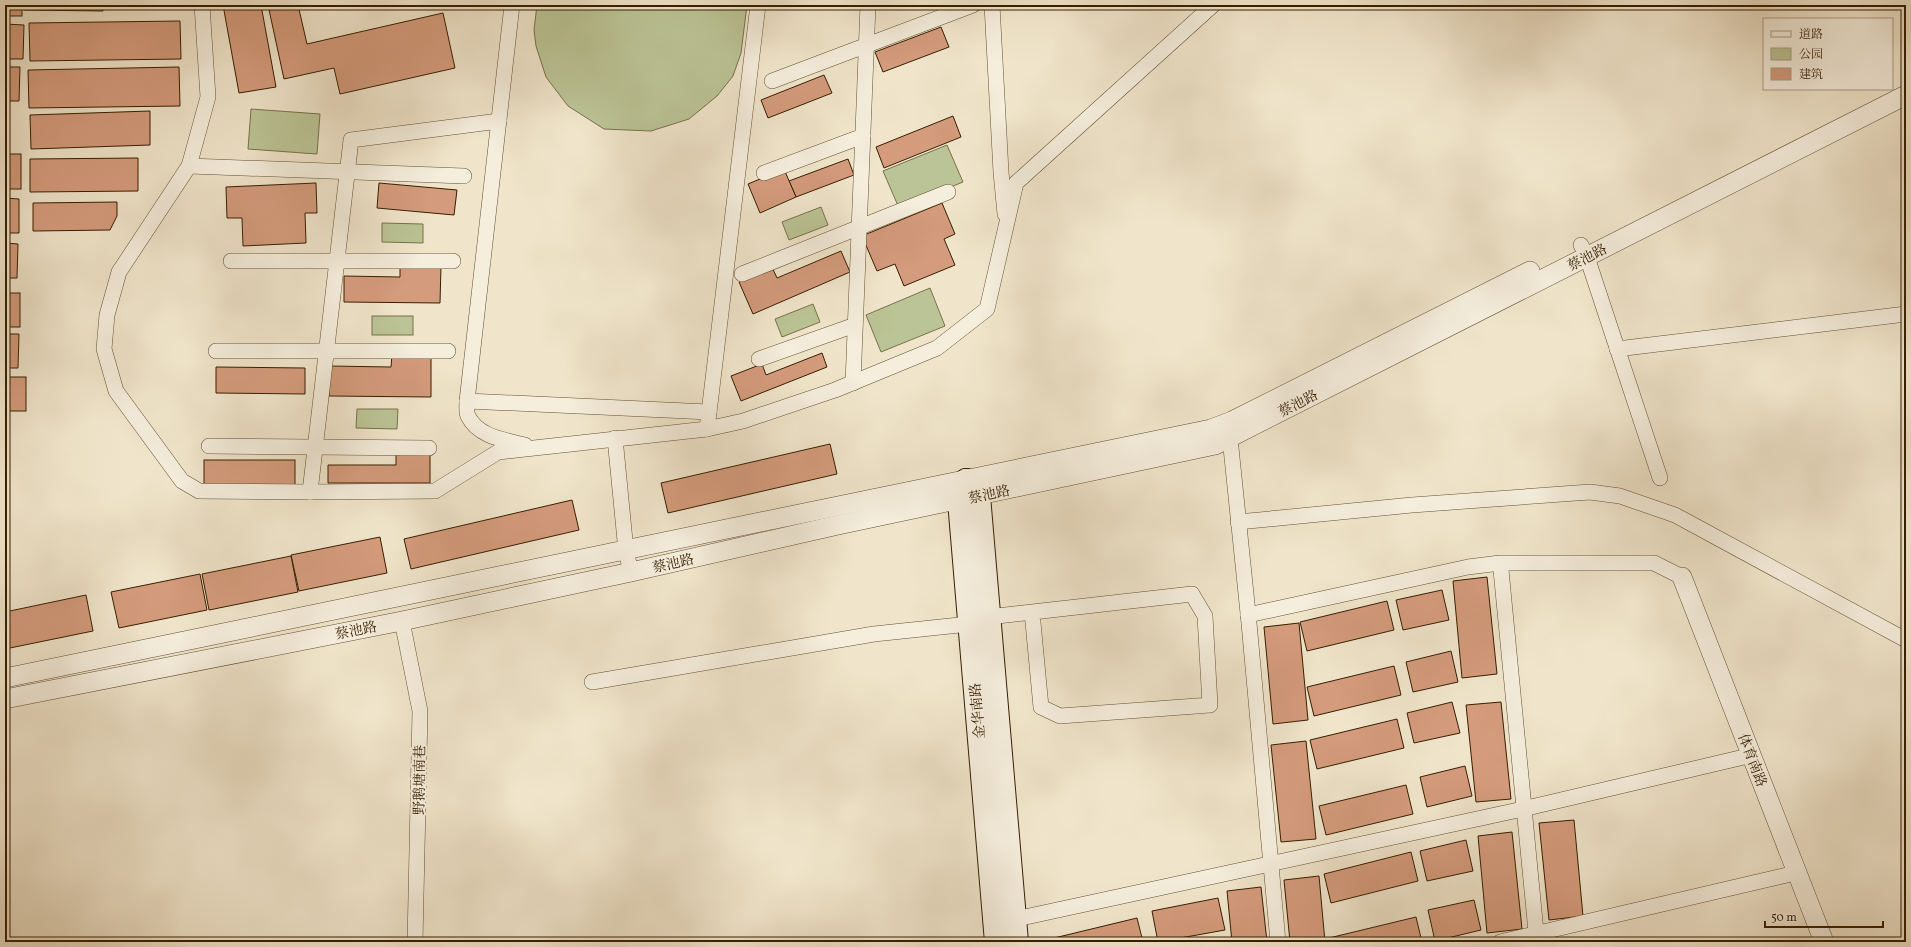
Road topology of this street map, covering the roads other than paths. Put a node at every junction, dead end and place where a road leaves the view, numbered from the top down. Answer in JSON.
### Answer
{"nodes":[{"id":1,"x":202,"y":5,"type":"edge"},
{"id":2,"x":512,"y":5,"type":"edge"},
{"id":3,"x":758,"y":5,"type":"edge"},
{"id":4,"x":868,"y":5,"type":"edge"},
{"id":5,"x":973,"y":5,"type":"edge"},
{"id":6,"x":992,"y":5,"type":"edge"},
{"id":7,"x":1213,"y":5,"type":"edge"},
{"id":8,"x":866,"y":46,"type":"junction"},
{"id":9,"x":772,"y":81,"type":"dead end"},
{"id":10,"x":1906,"y":81,"type":"edge"},
{"id":11,"x":1893,"y":88,"type":"edge"},
{"id":12,"x":1889,"y":90,"type":"edge"},
{"id":13,"x":1906,"y":95,"type":"edge"},
{"id":14,"x":499,"y":121,"type":"junction"},
{"id":15,"x":863,"y":136,"type":"junction"},
{"id":16,"x":189,"y":166,"type":"junction"},
{"id":17,"x":347,"y":171,"type":"junction"},
{"id":18,"x":764,"y":173,"type":"dead end"},
{"id":19,"x":464,"y":176,"type":"dead end"},
{"id":20,"x":948,"y":192,"type":"dead end"},
{"id":21,"x":1006,"y":226,"type":"junction"},
{"id":22,"x":859,"y":228,"type":"junction"},
{"id":23,"x":1584,"y":251,"type":"junction"},
{"id":24,"x":231,"y":261,"type":"dead end"},
{"id":25,"x":337,"y":261,"type":"junction"},
{"id":26,"x":453,"y":261,"type":"dead end"},
{"id":27,"x":742,"y":274,"type":"dead end"},
{"id":28,"x":1906,"y":314,"type":"edge"},
{"id":29,"x":855,"y":324,"type":"junction"},
{"id":30,"x":1617,"y":349,"type":"junction"},
{"id":31,"x":216,"y":351,"type":"dead end"},
{"id":32,"x":326,"y":351,"type":"junction"},
{"id":33,"x":448,"y":351,"type":"dead end"},
{"id":34,"x":759,"y":359,"type":"dead end"},
{"id":35,"x":853,"y":383,"type":"junction"},
{"id":36,"x":467,"y":401,"type":"junction"},
{"id":37,"x":709,"y":412,"type":"junction"},
{"id":38,"x":707,"y":428,"type":"junction"},
{"id":39,"x":1231,"y":430,"type":"junction"},
{"id":40,"x":615,"y":438,"type":"junction"},
{"id":41,"x":209,"y":446,"type":"dead end"},
{"id":42,"x":315,"y":447,"type":"junction"},
{"id":43,"x":536,"y":447,"type":"junction"},
{"id":44,"x":429,"y":448,"type":"dead end"},
{"id":45,"x":1660,"y":478,"type":"dead end"},
{"id":46,"x":310,"y":492,"type":"junction"},
{"id":47,"x":968,"y":492,"type":"junction"},
{"id":48,"x":1238,"y":522,"type":"junction"},
{"id":49,"x":626,"y":550,"type":"junction"},
{"id":50,"x":1501,"y":570,"type":"junction"},
{"id":51,"x":631,"y":572,"type":"junction"},
{"id":52,"x":1680,"y":580,"type":"junction"},
{"id":53,"x":1032,"y":612,"type":"junction"},
{"id":54,"x":1249,"y":619,"type":"junction"},
{"id":55,"x":979,"y":620,"type":"junction"},
{"id":56,"x":402,"y":621,"type":"junction"},
{"id":57,"x":1906,"y":640,"type":"edge"},
{"id":58,"x":5,"y":678,"type":"edge"},
{"id":59,"x":592,"y":682,"type":"dead end"},
{"id":60,"x":5,"y":699,"type":"edge"},
{"id":61,"x":1744,"y":757,"type":"junction"},
{"id":62,"x":1523,"y":809,"type":"junction"},
{"id":63,"x":1272,"y":863,"type":"junction"},
{"id":64,"x":1787,"y":875,"type":"junction"},
{"id":65,"x":1002,"y":928,"type":"edge"},
{"id":66,"x":1536,"y":938,"type":"edge"},
{"id":67,"x":415,"y":942,"type":"edge"},
{"id":68,"x":1017,"y":942,"type":"edge"},
{"id":69,"x":1278,"y":942,"type":"edge"},
{"id":70,"x":1500,"y":942,"type":"edge"},
{"id":71,"x":1813,"y":942,"type":"edge"},
{"id":72,"x":1824,"y":942,"type":"edge"}],
"edges":[{"from":1,"to":16,"type":"street"},
{"from":2,"to":14,"type":"street"},
{"from":3,"to":37,"type":"street"},
{"from":4,"to":8,"type":"street"},
{"from":5,"to":8,"type":"street"},
{"from":6,"to":21,"type":"street"},
{"from":7,"to":21,"type":"street"},
{"from":8,"to":9,"type":"street"},
{"from":8,"to":15,"type":"street"},
{"from":10,"to":11,"type":"street","name":"蔡池路"},
{"from":12,"to":23,"type":"street","name":"蔡池路"},
{"from":13,"to":23,"type":"street","name":"蔡池路"},
{"from":14,"to":17,"type":"street"},
{"from":14,"to":36,"type":"street"},
{"from":15,"to":18,"type":"street"},
{"from":15,"to":22,"type":"street"},
{"from":16,"to":17,"type":"street"},
{"from":16,"to":46,"type":"street"},
{"from":17,"to":19,"type":"street"},
{"from":17,"to":25,"type":"street"},
{"from":20,"to":22,"type":"street"},
{"from":21,"to":35,"type":"street"},
{"from":22,"to":27,"type":"street"},
{"from":22,"to":29,"type":"street"},
{"from":23,"to":30,"type":"street"},
{"from":23,"to":39,"type":"street","name":"蔡池路"},
{"from":24,"to":25,"type":"street"},
{"from":25,"to":26,"type":"street"},
{"from":25,"to":32,"type":"street"},
{"from":28,"to":30,"type":"street"},
{"from":29,"to":34,"type":"street"},
{"from":29,"to":35,"type":"street"},
{"from":30,"to":45,"type":"street"},
{"from":31,"to":32,"type":"street"},
{"from":32,"to":33,"type":"street"},
{"from":32,"to":42,"type":"street"},
{"from":35,"to":38,"type":"street"},
{"from":36,"to":37,"type":"street"},
{"from":36,"to":43,"type":"street"},
{"from":37,"to":38,"type":"street"},
{"from":38,"to":40,"type":"street"},
{"from":39,"to":47,"type":"street","name":"蔡池路"},
{"from":39,"to":48,"type":"street"},
{"from":40,"to":43,"type":"street"},
{"from":40,"to":49,"type":"street"},
{"from":41,"to":42,"type":"street"},
{"from":42,"to":44,"type":"street"},
{"from":42,"to":46,"type":"street"},
{"from":43,"to":46,"type":"street"},
{"from":47,"to":49,"type":"street","name":"蔡池路"},
{"from":47,"to":51,"type":"street","name":"蔡池路"},
{"from":47,"to":55,"type":"main road","name":"金华南路"},
{"from":48,"to":54,"type":"street"},
{"from":48,"to":57,"type":"street"},
{"from":49,"to":51,"type":"street"},
{"from":49,"to":58,"type":"street","name":"蔡池路"},
{"from":50,"to":52,"type":"street"},
{"from":50,"to":54,"type":"street"},
{"from":50,"to":62,"type":"street"},
{"from":51,"to":56,"type":"street","name":"蔡池路"},
{"from":52,"to":54,"type":"street"},
{"from":52,"to":61,"type":"street","name":"体育南路"},
{"from":52,"to":72,"type":"street","name":"体育南路"},
{"from":53,"to":53,"type":"street"},
{"from":53,"to":55,"type":"street"},
{"from":54,"to":63,"type":"street"},
{"from":55,"to":59,"type":"street"},
{"from":55,"to":65,"type":"main road","name":"金华南路"},
{"from":56,"to":60,"type":"street","name":"蔡池路"},
{"from":56,"to":67,"type":"street","name":"野鹅塘南巷"},
{"from":61,"to":62,"type":"street"},
{"from":61,"to":64,"type":"street","name":"体育南路"},
{"from":62,"to":63,"type":"street"},
{"from":62,"to":66,"type":"street"},
{"from":63,"to":65,"type":"street"},
{"from":63,"to":69,"type":"street"},
{"from":64,"to":66,"type":"street"},
{"from":64,"to":71,"type":"street","name":"体育南路"},
{"from":65,"to":68,"type":"main road","name":"金华南路"},
{"from":66,"to":70,"type":"street"}]}
